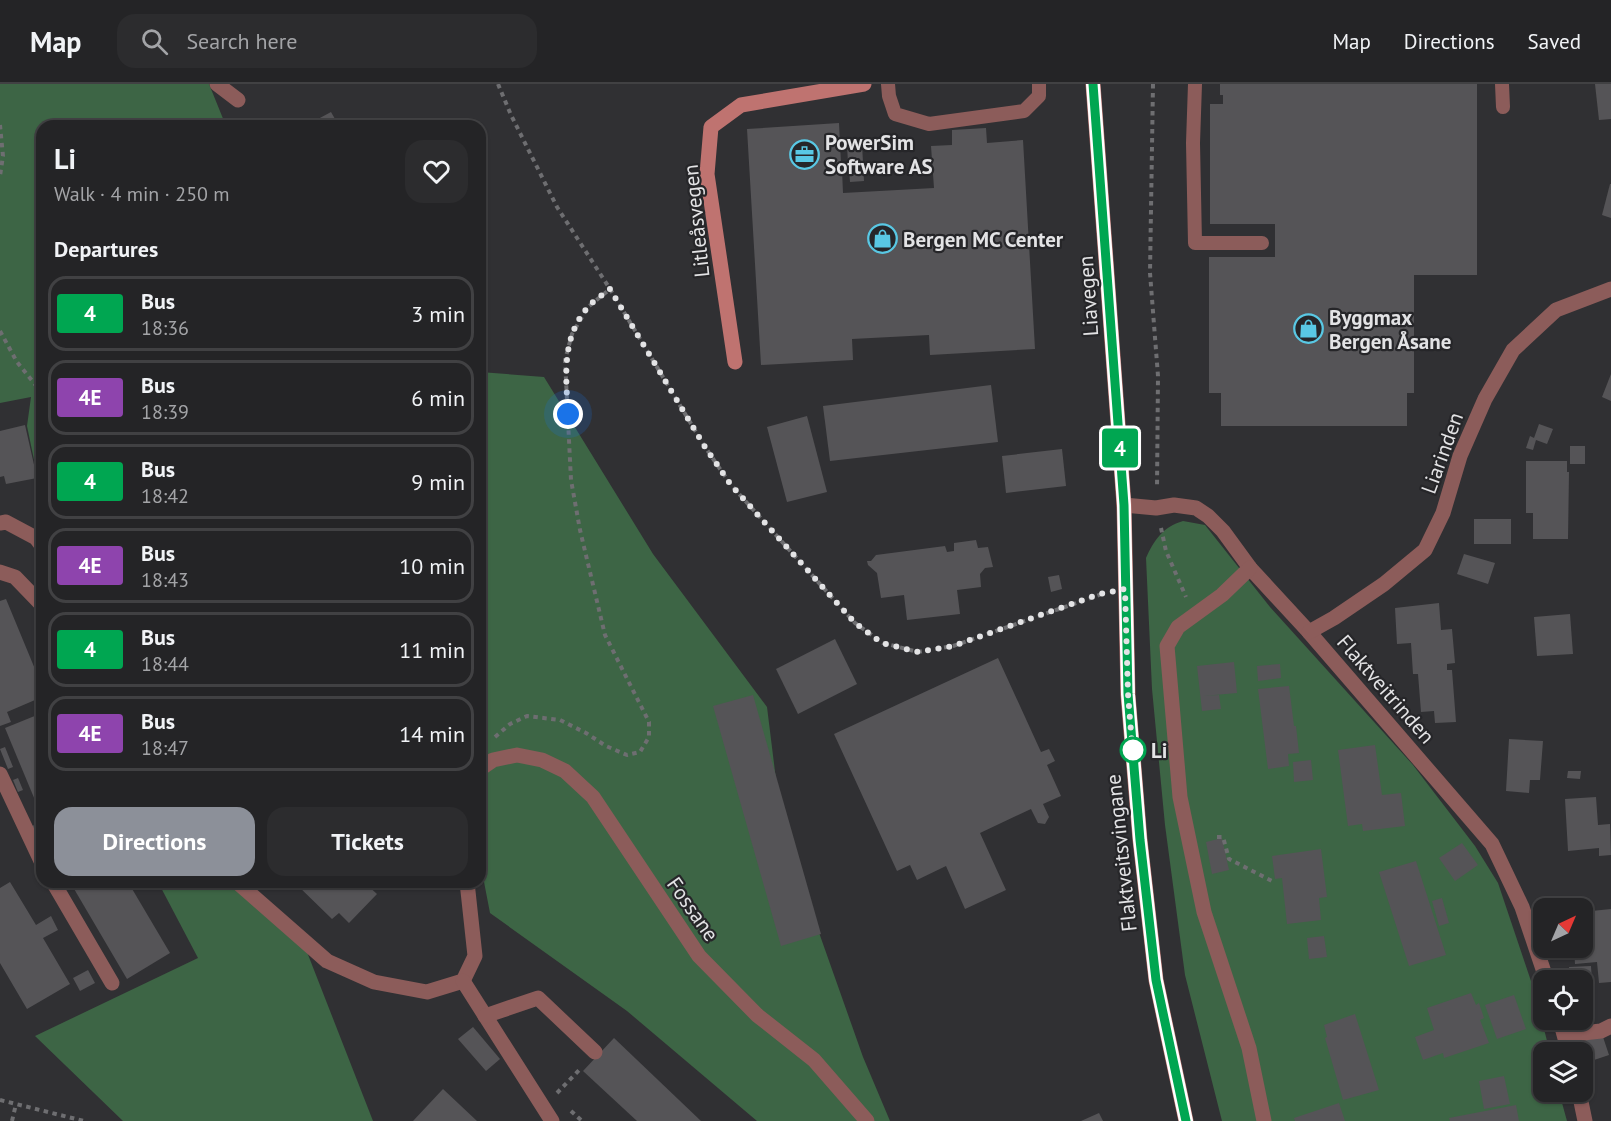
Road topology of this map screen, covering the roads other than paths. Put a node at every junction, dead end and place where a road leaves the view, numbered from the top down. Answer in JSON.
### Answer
{"nodes":[{"id":1,"x":217,"y":84,"type":"edge"},
{"id":2,"x":864,"y":84,"type":"edge"},
{"id":3,"x":888,"y":84,"type":"edge"},
{"id":4,"x":1039,"y":84,"type":"edge"},
{"id":5,"x":1093,"y":84,"type":"edge"},
{"id":6,"x":1195,"y":84,"type":"edge"},
{"id":7,"x":1502,"y":84,"type":"edge"},
{"id":8,"x":238,"y":100,"type":"dead end"},
{"id":9,"x":1503,"y":106,"type":"dead end"},
{"id":10,"x":1262,"y":243,"type":"dead end"},
{"id":11,"x":1611,"y":289,"type":"edge"},
{"id":12,"x":735,"y":362,"type":"dead end"},
{"id":13,"x":1124,"y":505,"type":"junction"},
{"id":14,"x":0,"y":523,"type":"edge"},
{"id":15,"x":36,"y":538,"type":"edge"},
{"id":16,"x":1250,"y":568,"type":"junction"},
{"id":17,"x":0,"y":572,"type":"edge"},
{"id":18,"x":36,"y":599,"type":"edge"},
{"id":19,"x":1309,"y":632,"type":"junction"},
{"id":20,"x":486,"y":764,"type":"edge"},
{"id":21,"x":0,"y":774,"type":"edge"},
{"id":22,"x":36,"y":850,"type":"edge"},
{"id":23,"x":57,"y":888,"type":"edge"},
{"id":24,"x":244,"y":888,"type":"edge"},
{"id":25,"x":468,"y":888,"type":"edge"},
{"id":26,"x":1543,"y":970,"type":"edge"},
{"id":27,"x":463,"y":981,"type":"junction"},
{"id":28,"x":112,"y":983,"type":"dead end"},
{"id":29,"x":485,"y":1016,"type":"junction"},
{"id":30,"x":1611,"y":1026,"type":"edge"},
{"id":31,"x":1563,"y":1030,"type":"edge"},
{"id":32,"x":1565,"y":1035,"type":"junction"},
{"id":33,"x":1567,"y":1042,"type":"edge"},
{"id":34,"x":595,"y":1052,"type":"road end"},
{"id":35,"x":1581,"y":1102,"type":"edge"},
{"id":36,"x":552,"y":1121,"type":"edge"},
{"id":37,"x":867,"y":1121,"type":"edge"},
{"id":38,"x":1186,"y":1121,"type":"edge"},
{"id":39,"x":1264,"y":1121,"type":"edge"},
{"id":40,"x":1585,"y":1121,"type":"edge"}],
"edges":[{"from":1,"to":8,"type":"street"},
{"from":2,"to":12,"type":"main road","name":"Litleåsvegen"},
{"from":3,"to":4,"type":"lane"},
{"from":5,"to":13,"type":"main road","name":"Liavegen"},
{"from":6,"to":10,"type":"lane"},
{"from":7,"to":9,"type":"lane"},
{"from":11,"to":19,"type":"street","name":"Liarinden"},
{"from":13,"to":16,"type":"street","name":"Flaktveitrinden"},
{"from":13,"to":38,"type":"main road","name":"Flaktveitsvingane"},
{"from":14,"to":15,"type":"street"},
{"from":16,"to":19,"type":"street","name":"Flaktveitrinden"},
{"from":16,"to":39,"type":"street"},
{"from":17,"to":18,"type":"street"},
{"from":19,"to":26,"type":"street","name":"Flaktveitrinden"},
{"from":20,"to":37,"type":"street","name":"Fossane"},
{"from":21,"to":22,"type":"street"},
{"from":23,"to":28,"type":"street"},
{"from":24,"to":27,"type":"street"},
{"from":25,"to":27,"type":"street"},
{"from":27,"to":29,"type":"street"},
{"from":29,"to":34,"type":"street"},
{"from":29,"to":36,"type":"street"},
{"from":30,"to":32,"type":"street"},
{"from":31,"to":32,"type":"street"},
{"from":32,"to":33,"type":"street"},
{"from":35,"to":40,"type":"street"}]}
